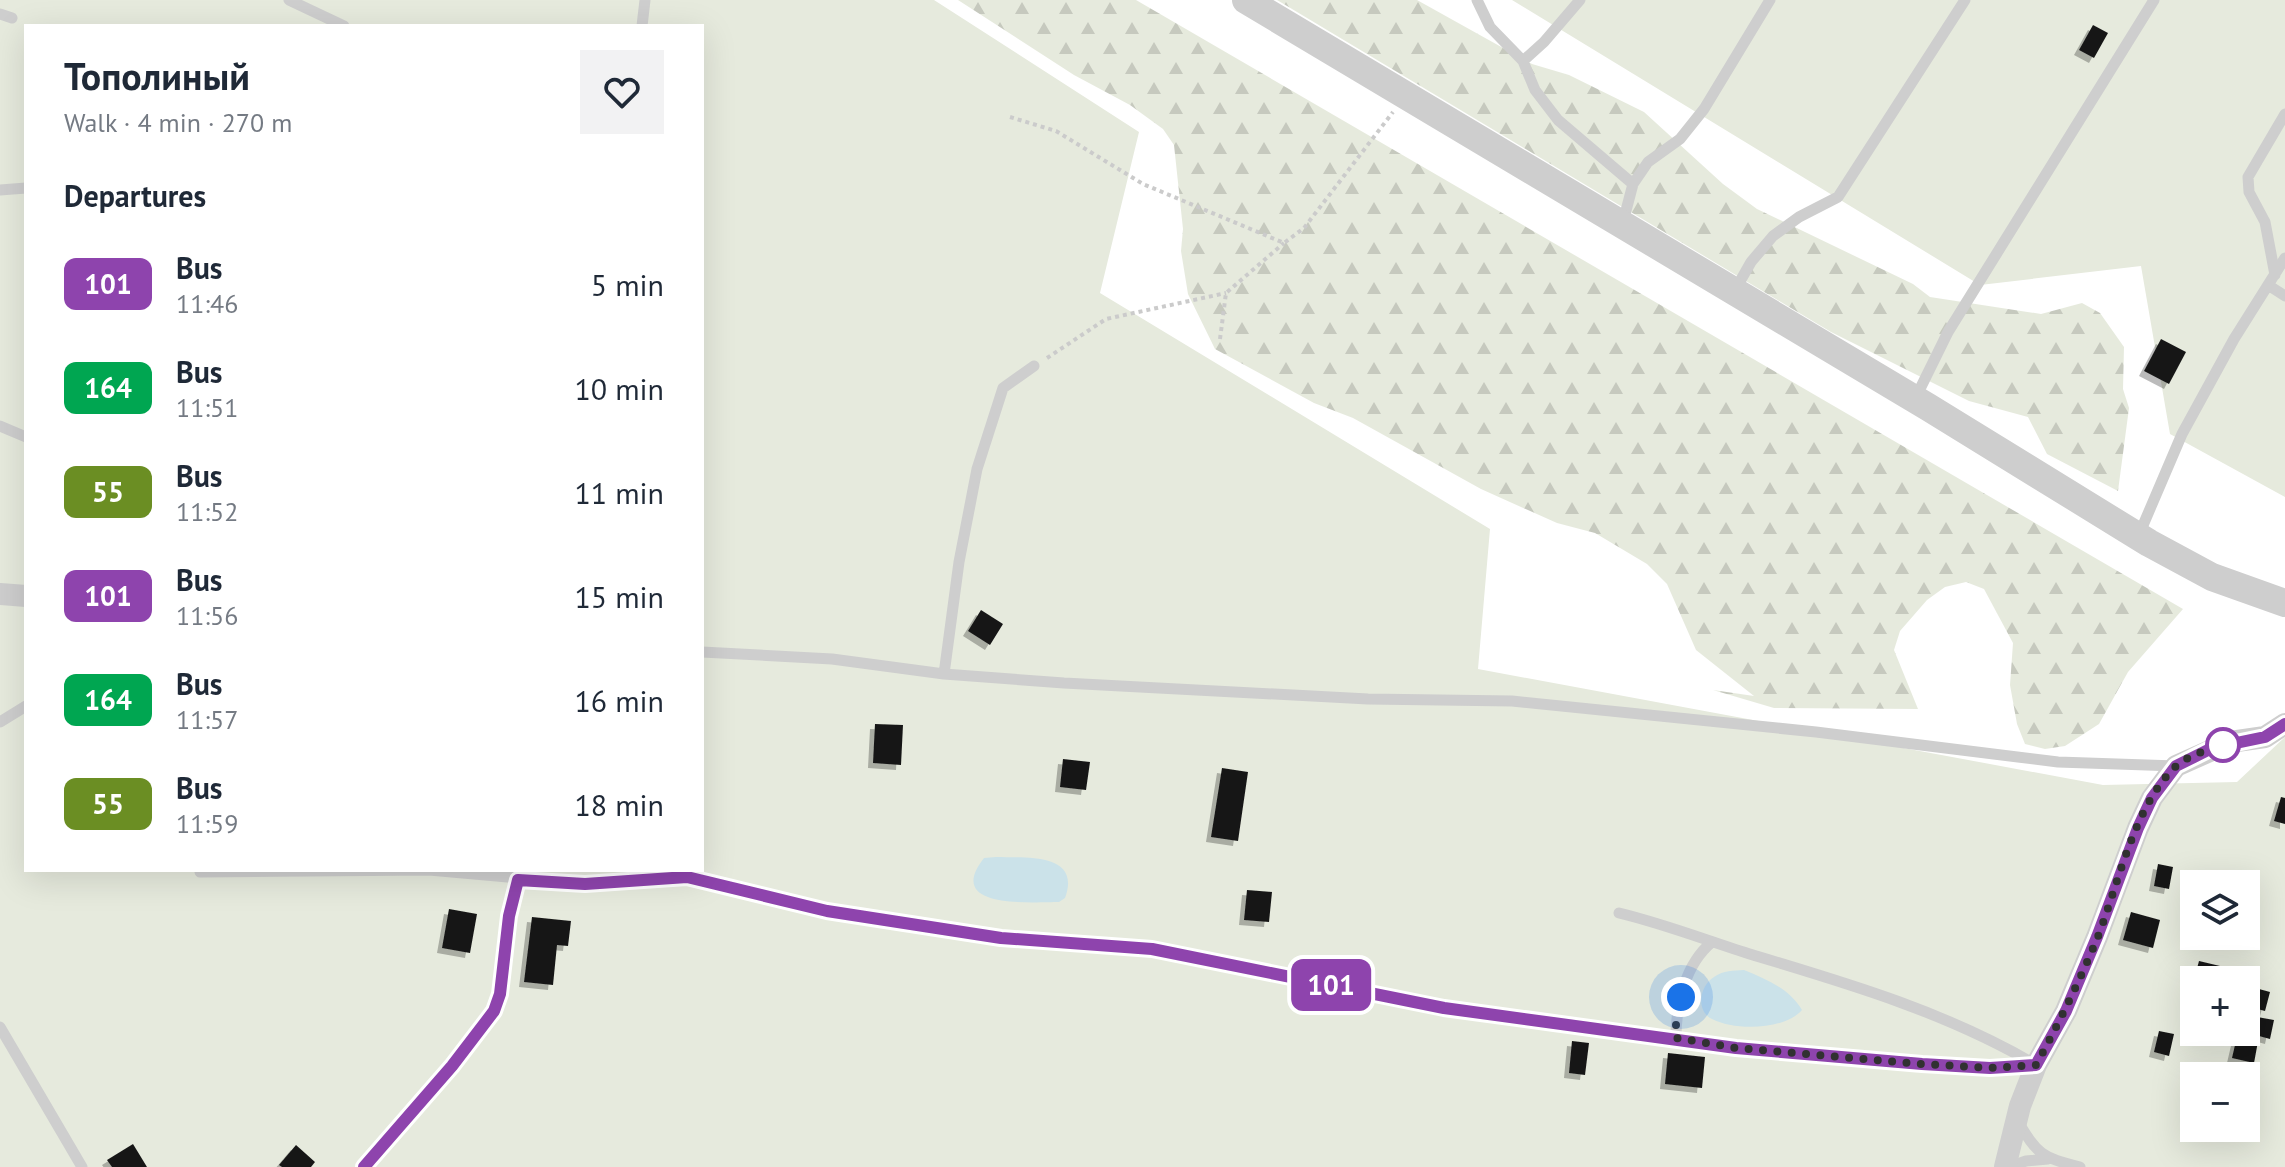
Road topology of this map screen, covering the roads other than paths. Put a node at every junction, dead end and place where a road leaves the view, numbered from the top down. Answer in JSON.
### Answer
{"nodes":[{"id":1,"x":289,"y":0,"type":"edge"},
{"id":2,"x":645,"y":0,"type":"edge"},
{"id":3,"x":1246,"y":0,"type":"edge"},
{"id":4,"x":1477,"y":0,"type":"edge"},
{"id":5,"x":1580,"y":0,"type":"edge"},
{"id":6,"x":1770,"y":0,"type":"edge"},
{"id":7,"x":1965,"y":0,"type":"edge"},
{"id":8,"x":2154,"y":0,"type":"edge"},
{"id":9,"x":340,"y":24,"type":"edge"},
{"id":10,"x":642,"y":24,"type":"edge"},
{"id":11,"x":1523,"y":61,"type":"junction"},
{"id":12,"x":2285,"y":114,"type":"edge"},
{"id":13,"x":1633,"y":184,"type":"junction"},
{"id":14,"x":24,"y":188,"type":"edge"},
{"id":15,"x":0,"y":190,"type":"edge"},
{"id":16,"x":1623,"y":226,"type":"junction"},
{"id":17,"x":2285,"y":258,"type":"edge"},
{"id":18,"x":2271,"y":280,"type":"junction"},
{"id":19,"x":1734,"y":292,"type":"junction"},
{"id":20,"x":2285,"y":296,"type":"edge"},
{"id":21,"x":1034,"y":366,"type":"road end"},
{"id":22,"x":1915,"y":399,"type":"junction"},
{"id":23,"x":0,"y":426,"type":"edge"},
{"id":24,"x":24,"y":436,"type":"edge"},
{"id":25,"x":2138,"y":537,"type":"junction"},
{"id":26,"x":0,"y":594,"type":"edge"},
{"id":27,"x":24,"y":596,"type":"edge"},
{"id":28,"x":2285,"y":603,"type":"edge"},
{"id":29,"x":704,"y":652,"type":"edge"},
{"id":30,"x":944,"y":674,"type":"junction"},
{"id":31,"x":24,"y":707,"type":"edge"},
{"id":32,"x":0,"y":722,"type":"edge"},
{"id":33,"x":2285,"y":724,"type":"edge"},
{"id":34,"x":2176,"y":766,"type":"junction"},
{"id":35,"x":465,"y":872,"type":"edge"},
{"id":36,"x":672,"y":872,"type":"edge"},
{"id":37,"x":519,"y":875,"type":"edge"},
{"id":38,"x":687,"y":877,"type":"junction"},
{"id":39,"x":1619,"y":913,"type":"dead end"},
{"id":40,"x":1712,"y":942,"type":"junction"},
{"id":41,"x":0,"y":1027,"type":"edge"},
{"id":42,"x":1676,"y":1038,"type":"junction"},
{"id":43,"x":2036,"y":1065,"type":"junction"},
{"id":44,"x":2017,"y":1119,"type":"junction"},
{"id":45,"x":2048,"y":1159,"type":"junction"},
{"id":46,"x":82,"y":1167,"type":"edge"},
{"id":47,"x":364,"y":1167,"type":"edge"},
{"id":48,"x":2007,"y":1167,"type":"edge"},
{"id":49,"x":2080,"y":1167,"type":"edge"}],
"edges":[{"from":1,"to":9,"type":"lane"},
{"from":2,"to":10,"type":"lane"},
{"from":3,"to":16,"type":"street"},
{"from":4,"to":11,"type":"lane"},
{"from":5,"to":11,"type":"lane"},
{"from":6,"to":13,"type":"lane"},
{"from":7,"to":19,"type":"lane"},
{"from":8,"to":22,"type":"lane"},
{"from":11,"to":13,"type":"lane"},
{"from":12,"to":18,"type":"lane"},
{"from":13,"to":16,"type":"lane"},
{"from":14,"to":15,"type":"lane"},
{"from":16,"to":19,"type":"street"},
{"from":17,"to":18,"type":"lane"},
{"from":18,"to":20,"type":"lane"},
{"from":18,"to":25,"type":"lane"},
{"from":19,"to":22,"type":"street"},
{"from":21,"to":30,"type":"lane"},
{"from":22,"to":25,"type":"street"},
{"from":23,"to":24,"type":"lane"},
{"from":25,"to":28,"type":"street"},
{"from":26,"to":27,"type":"street"},
{"from":29,"to":30,"type":"lane"},
{"from":30,"to":34,"type":"lane"},
{"from":31,"to":32,"type":"lane"},
{"from":33,"to":34,"type":"street"},
{"from":34,"to":43,"type":"street"},
{"from":35,"to":37,"type":"lane"},
{"from":36,"to":38,"type":"lane"},
{"from":37,"to":38,"type":"lane"},
{"from":37,"to":47,"type":"lane"},
{"from":38,"to":42,"type":"lane"},
{"from":39,"to":40,"type":"lane"},
{"from":40,"to":42,"type":"lane"},
{"from":40,"to":43,"type":"lane"},
{"from":41,"to":46,"type":"lane"},
{"from":42,"to":43,"type":"lane"},
{"from":43,"to":44,"type":"street"},
{"from":44,"to":45,"type":"lane"},
{"from":44,"to":48,"type":"street"},
{"from":45,"to":48,"type":"lane"},
{"from":45,"to":49,"type":"lane"}]}
